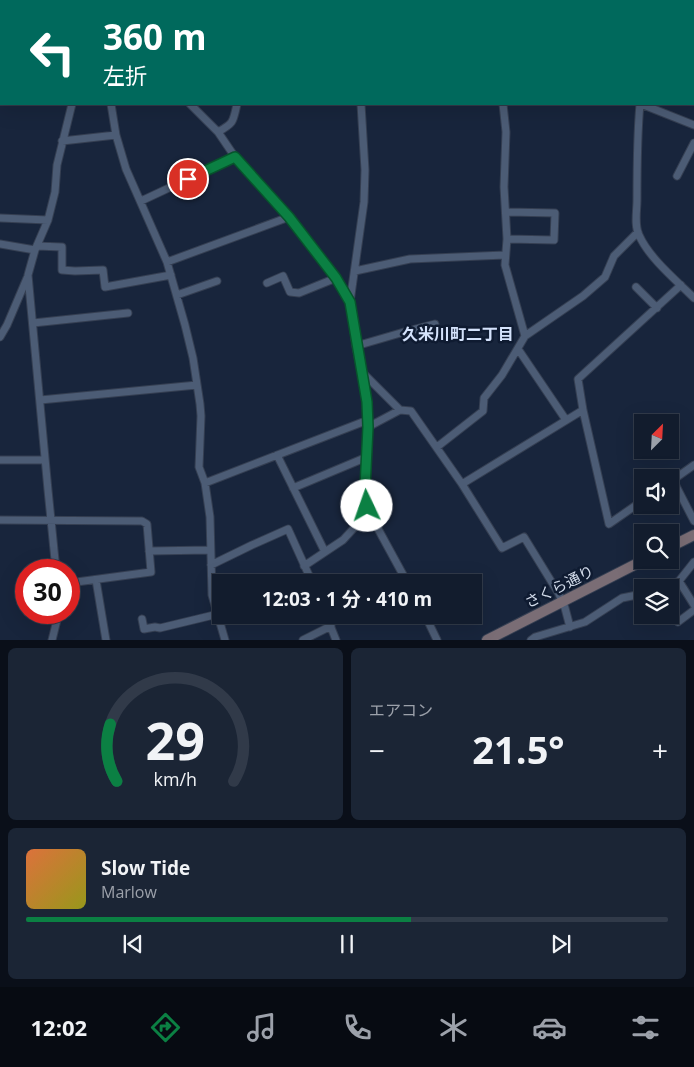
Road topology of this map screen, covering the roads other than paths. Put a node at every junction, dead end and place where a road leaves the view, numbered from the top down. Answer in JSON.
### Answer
{"nodes":[{"id":1,"x":72,"y":105,"type":"edge"},
{"id":2,"x":111,"y":105,"type":"edge"},
{"id":3,"x":191,"y":105,"type":"edge"},
{"id":4,"x":236,"y":105,"type":"edge"},
{"id":5,"x":361,"y":105,"type":"edge"},
{"id":6,"x":503,"y":105,"type":"edge"},
{"id":7,"x":641,"y":105,"type":"edge"},
{"id":8,"x":644,"y":105,"type":"edge"},
{"id":9,"x":694,"y":125,"type":"edge"},
{"id":10,"x":218,"y":132,"type":"junction"},
{"id":11,"x":116,"y":135,"type":"junction"},
{"id":12,"x":62,"y":141,"type":"junction"},
{"id":13,"x":694,"y":143,"type":"edge"},
{"id":14,"x":235,"y":157,"type":"junction"},
{"id":15,"x":677,"y":176,"type":"dead end"},
{"id":16,"x":141,"y":201,"type":"junction"},
{"id":17,"x":506,"y":212,"type":"junction"},
{"id":18,"x":289,"y":217,"type":"junction"},
{"id":19,"x":0,"y":218,"type":"edge"},
{"id":20,"x":48,"y":220,"type":"junction"},
{"id":21,"x":638,"y":232,"type":"junction"},
{"id":22,"x":507,"y":239,"type":"junction"},
{"id":23,"x":0,"y":244,"type":"edge"},
{"id":24,"x":36,"y":248,"type":"junction"},
{"id":25,"x":505,"y":254,"type":"junction"},
{"id":26,"x":168,"y":262,"type":"junction"},
{"id":27,"x":355,"y":271,"type":"junction"},
{"id":28,"x":28,"y":275,"type":"junction"},
{"id":29,"x":171,"y":275,"type":"junction"},
{"id":30,"x":336,"y":278,"type":"junction"},
{"id":31,"x":217,"y":281,"type":"dead end"},
{"id":32,"x":267,"y":283,"type":"dead end"},
{"id":33,"x":681,"y":285,"type":"junction"},
{"id":34,"x":636,"y":286,"type":"dead end"},
{"id":35,"x":177,"y":295,"type":"junction"},
{"id":36,"x":694,"y":298,"type":"edge"},
{"id":37,"x":350,"y":302,"type":"junction"},
{"id":38,"x":657,"y":308,"type":"junction"},
{"id":39,"x":128,"y":313,"type":"dead end"},
{"id":40,"x":33,"y":322,"type":"junction"},
{"id":41,"x":435,"y":324,"type":"dead end"},
{"id":42,"x":4,"y":325,"type":"edge"},
{"id":43,"x":525,"y":336,"type":"junction"},
{"id":44,"x":0,"y":337,"type":"edge"},
{"id":45,"x":356,"y":346,"type":"junction"},
{"id":46,"x":518,"y":349,"type":"junction"},
{"id":47,"x":362,"y":372,"type":"junction"},
{"id":48,"x":197,"y":385,"type":"junction"},
{"id":49,"x":40,"y":400,"type":"junction"},
{"id":50,"x":400,"y":410,"type":"junction"},
{"id":51,"x":583,"y":410,"type":"junction"},
{"id":52,"x":566,"y":420,"type":"junction"},
{"id":53,"x":368,"y":424,"type":"junction"},
{"id":54,"x":437,"y":447,"type":"junction"},
{"id":55,"x":277,"y":455,"type":"junction"},
{"id":56,"x":367,"y":457,"type":"junction"},
{"id":57,"x":0,"y":460,"type":"edge"},
{"id":58,"x":45,"y":460,"type":"junction"},
{"id":59,"x":694,"y":466,"type":"edge"},
{"id":60,"x":679,"y":476,"type":"edge"},
{"id":61,"x":205,"y":483,"type":"junction"},
{"id":62,"x":462,"y":484,"type":"junction"},
{"id":63,"x":294,"y":488,"type":"junction"},
{"id":64,"x":679,"y":495,"type":"edge"},
{"id":65,"x":367,"y":506,"type":"junction"},
{"id":66,"x":634,"y":506,"type":"edge"},
{"id":67,"x":0,"y":520,"type":"edge"},
{"id":68,"x":51,"y":521,"type":"junction"},
{"id":69,"x":694,"y":521,"type":"edge"},
{"id":70,"x":694,"y":535,"type":"edge"},
{"id":71,"x":679,"y":542,"type":"edge"},
{"id":72,"x":210,"y":550,"type":"junction"},
{"id":73,"x":149,"y":551,"type":"junction"},
{"id":74,"x":326,"y":552,"type":"junction"},
{"id":75,"x":55,"y":559,"type":"edge"},
{"id":76,"x":694,"y":562,"type":"edge"},
{"id":77,"x":211,"y":565,"type":"junction"},
{"id":78,"x":634,"y":565,"type":"edge"},
{"id":79,"x":304,"y":566,"type":"junction"},
{"id":80,"x":308,"y":574,"type":"edge"},
{"id":81,"x":403,"y":574,"type":"edge"},
{"id":82,"x":96,"y":580,"type":"junction"},
{"id":83,"x":679,"y":581,"type":"joint"},
{"id":84,"x":80,"y":582,"type":"edge"},
{"id":85,"x":212,"y":595,"type":"edge"},
{"id":86,"x":634,"y":596,"type":"edge"},
{"id":87,"x":562,"y":601,"type":"junction"},
{"id":88,"x":694,"y":605,"type":"edge"},
{"id":89,"x":694,"y":610,"type":"edge"},
{"id":90,"x":212,"y":615,"type":"edge"},
{"id":91,"x":142,"y":619,"type":"dead end"},
{"id":92,"x":679,"y":621,"type":"edge"},
{"id":93,"x":55,"y":624,"type":"edge"},
{"id":94,"x":221,"y":624,"type":"edge"},
{"id":95,"x":429,"y":624,"type":"edge"},
{"id":96,"x":331,"y":626,"type":"joint"},
{"id":97,"x":570,"y":627,"type":"junction"},
{"id":98,"x":52,"y":640,"type":"edge"},
{"id":99,"x":106,"y":640,"type":"edge"},
{"id":100,"x":226,"y":640,"type":"edge"},
{"id":101,"x":303,"y":640,"type":"edge"},
{"id":102,"x":336,"y":640,"type":"edge"},
{"id":103,"x":437,"y":640,"type":"edge"},
{"id":104,"x":487,"y":640,"type":"edge"},
{"id":105,"x":531,"y":640,"type":"edge"}],
"edges":[{"from":1,"to":12,"type":"street"},
{"from":2,"to":11,"type":"street"},
{"from":3,"to":10,"type":"street"},
{"from":4,"to":10,"type":"street"},
{"from":5,"to":27,"type":"street"},
{"from":6,"to":17,"type":"street"},
{"from":7,"to":21,"type":"street"},
{"from":8,"to":9,"type":"street"},
{"from":10,"to":14,"type":"street"},
{"from":11,"to":12,"type":"street"},
{"from":11,"to":16,"type":"street"},
{"from":12,"to":20,"type":"street"},
{"from":13,"to":15,"type":"street"},
{"from":14,"to":16,"type":"street"},
{"from":14,"to":18,"type":"street"},
{"from":16,"to":26,"type":"street"},
{"from":17,"to":22,"type":"street"},
{"from":17,"to":22,"type":"street"},
{"from":18,"to":26,"type":"street"},
{"from":18,"to":30,"type":"street"},
{"from":19,"to":20,"type":"street"},
{"from":20,"to":24,"type":"street"},
{"from":21,"to":33,"type":"street"},
{"from":21,"to":43,"type":"street"},
{"from":22,"to":25,"type":"street"},
{"from":23,"to":24,"type":"street"},
{"from":24,"to":28,"type":"street"},
{"from":24,"to":29,"type":"street"},
{"from":25,"to":27,"type":"street"},
{"from":25,"to":43,"type":"street"},
{"from":26,"to":29,"type":"street"},
{"from":27,"to":37,"type":"street"},
{"from":28,"to":40,"type":"street"},
{"from":28,"to":42,"type":"street"},
{"from":29,"to":35,"type":"street"},
{"from":30,"to":32,"type":"street"},
{"from":30,"to":37,"type":"street"},
{"from":31,"to":35,"type":"street"},
{"from":33,"to":36,"type":"street"},
{"from":33,"to":38,"type":"street"},
{"from":34,"to":38,"type":"street"},
{"from":35,"to":48,"type":"street"},
{"from":37,"to":45,"type":"street"},
{"from":38,"to":51,"type":"street"},
{"from":39,"to":40,"type":"street"},
{"from":40,"to":49,"type":"street"},
{"from":41,"to":45,"type":"street"},
{"from":42,"to":44,"type":"street"},
{"from":43,"to":46,"type":"street"},
{"from":45,"to":47,"type":"street"},
{"from":46,"to":52,"type":"street"},
{"from":46,"to":54,"type":"street"},
{"from":47,"to":50,"type":"street"},
{"from":47,"to":53,"type":"street"},
{"from":48,"to":49,"type":"street"},
{"from":48,"to":61,"type":"street"},
{"from":49,"to":58,"type":"street"},
{"from":50,"to":53,"type":"street"},
{"from":50,"to":54,"type":"street"},
{"from":51,"to":52,"type":"street"},
{"from":51,"to":66,"type":"street"},
{"from":52,"to":62,"type":"street"},
{"from":53,"to":55,"type":"street"},
{"from":53,"to":56,"type":"street"},
{"from":54,"to":62,"type":"street"},
{"from":55,"to":61,"type":"street"},
{"from":55,"to":63,"type":"street"},
{"from":56,"to":63,"type":"street"},
{"from":56,"to":65,"type":"street"},
{"from":57,"to":58,"type":"street"},
{"from":58,"to":68,"type":"street"},
{"from":59,"to":60,"type":"street"},
{"from":61,"to":72,"type":"street"},
{"from":62,"to":87,"type":"street"},
{"from":63,"to":74,"type":"street"},
{"from":64,"to":69,"type":"street"},
{"from":65,"to":74,"type":"street"},
{"from":65,"to":81,"type":"street"},
{"from":67,"to":68,"type":"street"},
{"from":68,"to":73,"type":"street"},
{"from":68,"to":75,"type":"street"},
{"from":70,"to":71,"type":"street"},
{"from":72,"to":73,"type":"street"},
{"from":72,"to":77,"type":"street"},
{"from":73,"to":82,"type":"street"},
{"from":74,"to":79,"type":"street"},
{"from":76,"to":83,"type":"street"},
{"from":77,"to":79,"type":"street"},
{"from":77,"to":85,"type":"street"},
{"from":78,"to":87,"type":"street","name":"さくら通り"},
{"from":79,"to":80,"type":"street"},
{"from":82,"to":84,"type":"street"},
{"from":82,"to":99,"type":"street"},
{"from":83,"to":88,"type":"street"},
{"from":86,"to":97,"type":"street"},
{"from":87,"to":97,"type":"street"},
{"from":87,"to":104,"type":"street","name":"さくら通り"},
{"from":89,"to":92,"type":"street"},
{"from":90,"to":91,"type":"street"},
{"from":93,"to":98,"type":"street"},
{"from":94,"to":100,"type":"street"},
{"from":95,"to":103,"type":"street"},
{"from":96,"to":101,"type":"street"},
{"from":96,"to":102,"type":"street"},
{"from":97,"to":105,"type":"street"}]}
